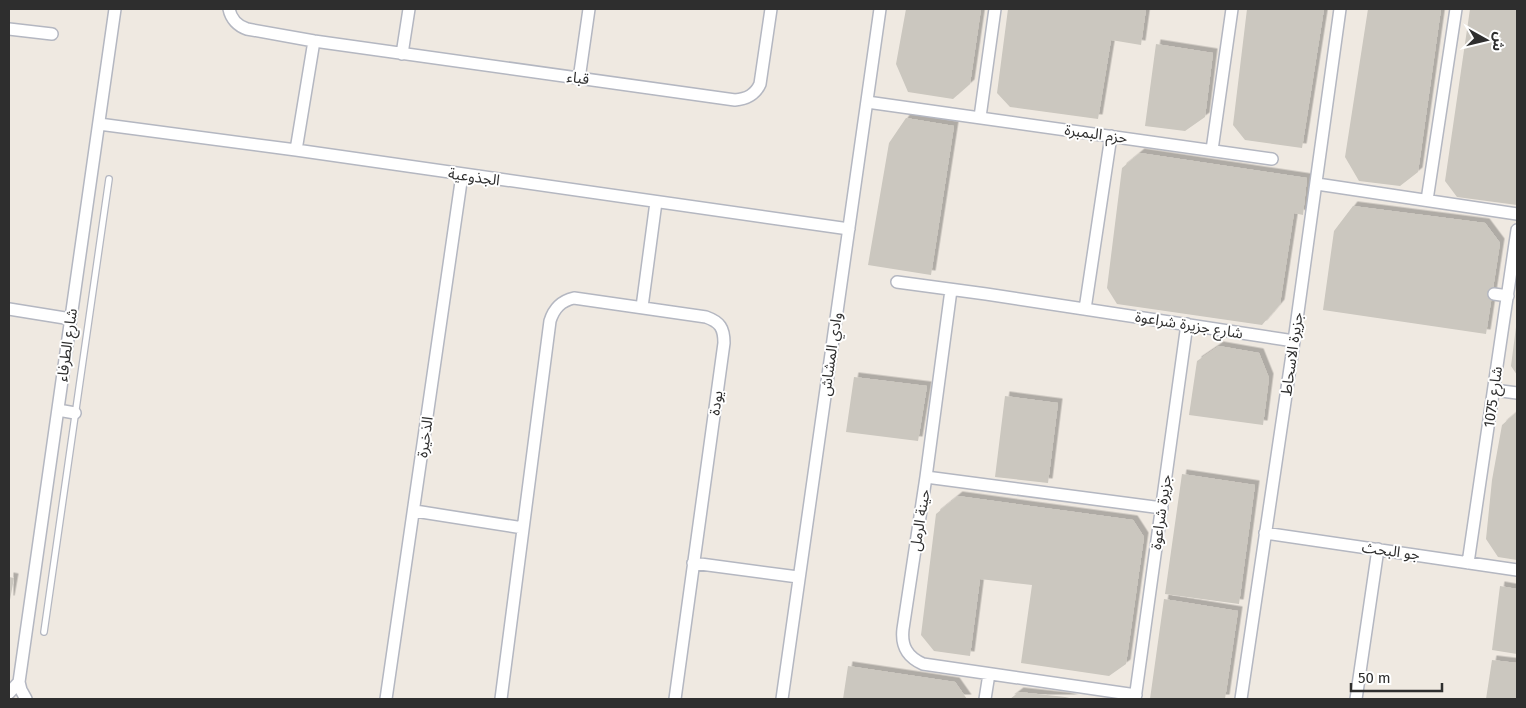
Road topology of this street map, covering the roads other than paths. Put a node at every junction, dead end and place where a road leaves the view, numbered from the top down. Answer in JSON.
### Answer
{"nodes":[{"id":1,"x":115,"y":9,"type":"edge"},
{"id":2,"x":229,"y":9,"type":"edge"},
{"id":3,"x":409,"y":9,"type":"edge"},
{"id":4,"x":589,"y":9,"type":"edge"},
{"id":5,"x":771,"y":9,"type":"edge"},
{"id":6,"x":880,"y":9,"type":"edge"},
{"id":7,"x":995,"y":9,"type":"edge"},
{"id":8,"x":1232,"y":9,"type":"edge"},
{"id":9,"x":1340,"y":9,"type":"edge"},
{"id":10,"x":1456,"y":9,"type":"edge"},
{"id":11,"x":9,"y":29,"type":"edge"},
{"id":12,"x":52,"y":34,"type":"dead end"},
{"id":13,"x":314,"y":41,"type":"junction"},
{"id":14,"x":402,"y":54,"type":"junction"},
{"id":15,"x":579,"y":79,"type":"junction"},
{"id":16,"x":867,"y":102,"type":"junction"},
{"id":17,"x":980,"y":118,"type":"junction"},
{"id":18,"x":99,"y":124,"type":"junction"},
{"id":19,"x":1111,"y":136,"type":"junction"},
{"id":20,"x":296,"y":150,"type":"junction"},
{"id":21,"x":1212,"y":150,"type":"junction"},
{"id":22,"x":1272,"y":159,"type":"dead end"},
{"id":23,"x":462,"y":175,"type":"junction"},
{"id":24,"x":109,"y":179,"type":"dead end"},
{"id":25,"x":1317,"y":184,"type":"junction"},
{"id":26,"x":1428,"y":200,"type":"junction"},
{"id":27,"x":656,"y":202,"type":"junction"},
{"id":28,"x":1517,"y":214,"type":"edge"},
{"id":29,"x":849,"y":230,"type":"junction"},
{"id":30,"x":1517,"y":230,"type":"edge"},
{"id":31,"x":897,"y":282,"type":"dead end"},
{"id":32,"x":951,"y":290,"type":"junction"},
{"id":33,"x":1494,"y":294,"type":"dead end"},
{"id":34,"x":1508,"y":296,"type":"junction"},
{"id":35,"x":642,"y":307,"type":"junction"},
{"id":36,"x":9,"y":309,"type":"edge"},
{"id":37,"x":1085,"y":309,"type":"junction"},
{"id":38,"x":71,"y":319,"type":"junction"},
{"id":39,"x":1187,"y":324,"type":"junction"},
{"id":40,"x":1294,"y":341,"type":"junction"},
{"id":41,"x":1494,"y":390,"type":"junction"},
{"id":42,"x":1517,"y":393,"type":"edge"},
{"id":43,"x":58,"y":410,"type":"junction"},
{"id":44,"x":75,"y":413,"type":"junction"},
{"id":45,"x":926,"y":477,"type":"junction"},
{"id":46,"x":1162,"y":508,"type":"junction"},
{"id":47,"x":415,"y":511,"type":"junction"},
{"id":48,"x":523,"y":528,"type":"junction"},
{"id":49,"x":1265,"y":533,"type":"junction"},
{"id":50,"x":1378,"y":549,"type":"junction"},
{"id":51,"x":693,"y":563,"type":"junction"},
{"id":52,"x":1468,"y":563,"type":"junction"},
{"id":53,"x":1517,"y":570,"type":"edge"},
{"id":54,"x":798,"y":577,"type":"junction"},
{"id":55,"x":44,"y":632,"type":"dead end"},
{"id":56,"x":988,"y":674,"type":"junction"},
{"id":57,"x":19,"y":682,"type":"junction"},
{"id":58,"x":9,"y":693,"type":"edge"},
{"id":59,"x":1136,"y":697,"type":"edge"},
{"id":60,"x":26,"y":699,"type":"edge"},
{"id":61,"x":386,"y":699,"type":"edge"},
{"id":62,"x":501,"y":699,"type":"edge"},
{"id":63,"x":675,"y":699,"type":"edge"},
{"id":64,"x":782,"y":699,"type":"edge"},
{"id":65,"x":985,"y":699,"type":"edge"},
{"id":66,"x":1241,"y":699,"type":"edge"},
{"id":67,"x":1356,"y":699,"type":"edge"}],
"edges":[{"from":1,"to":18,"type":"street","name":"شارع الطرفاء"},
{"from":2,"to":13,"type":"street","name":"قباء"},
{"from":3,"to":14,"type":"street"},
{"from":4,"to":15,"type":"street"},
{"from":5,"to":15,"type":"street","name":"قباء"},
{"from":6,"to":16,"type":"street","name":"وادي المشاش"},
{"from":7,"to":17,"type":"street"},
{"from":8,"to":21,"type":"street"},
{"from":9,"to":25,"type":"street","name":"جزيرة الاسحاط"},
{"from":10,"to":26,"type":"street"},
{"from":11,"to":12,"type":"street"},
{"from":13,"to":14,"type":"street","name":"قباء"},
{"from":13,"to":20,"type":"street"},
{"from":14,"to":15,"type":"street","name":"قباء"},
{"from":16,"to":17,"type":"street","name":"حزم البمبرة"},
{"from":16,"to":29,"type":"street","name":"وادي المشاش"},
{"from":17,"to":19,"type":"street","name":"حزم البمبرة"},
{"from":18,"to":20,"type":"street","name":"الجذوعية"},
{"from":18,"to":38,"type":"street","name":"شارع الطرفاء"},
{"from":19,"to":21,"type":"street","name":"حزم البمبرة"},
{"from":19,"to":37,"type":"street"},
{"from":20,"to":23,"type":"street","name":"الجذوعية"},
{"from":21,"to":22,"type":"street","name":"حزم البمبرة"},
{"from":23,"to":27,"type":"street","name":"الجذوعية"},
{"from":23,"to":47,"type":"street","name":"الذخيرة"},
{"from":24,"to":44,"type":"lane"},
{"from":25,"to":26,"type":"street"},
{"from":25,"to":40,"type":"street","name":"جزيرة الاسحاط"},
{"from":26,"to":28,"type":"street"},
{"from":27,"to":29,"type":"street","name":"الجذوعية"},
{"from":27,"to":35,"type":"street"},
{"from":29,"to":54,"type":"street","name":"وادي المشاش"},
{"from":30,"to":34,"type":"street","name":"شارع 1075"},
{"from":31,"to":32,"type":"street","name":"شارع جزيرة شراعوة"},
{"from":32,"to":37,"type":"street","name":"شارع جزيرة شراعوة"},
{"from":32,"to":45,"type":"street"},
{"from":33,"to":34,"type":"street"},
{"from":34,"to":41,"type":"street","name":"شارع 1075"},
{"from":35,"to":48,"type":"street","name":"يودة"},
{"from":35,"to":51,"type":"street","name":"يودة"},
{"from":36,"to":38,"type":"street"},
{"from":37,"to":39,"type":"street","name":"شارع جزيرة شراعوة"},
{"from":38,"to":43,"type":"street","name":"شارع الطرفاء"},
{"from":39,"to":40,"type":"street","name":"شارع جزيرة شراعوة"},
{"from":39,"to":46,"type":"street","name":"جزيرة شراعوة"},
{"from":40,"to":49,"type":"street","name":"جزيرة الاسحاط"},
{"from":41,"to":42,"type":"street"},
{"from":41,"to":52,"type":"street","name":"شارع 1075"},
{"from":43,"to":44,"type":"street"},
{"from":43,"to":57,"type":"street","name":"شارع الطرفاء"},
{"from":44,"to":55,"type":"lane"},
{"from":45,"to":46,"type":"street","name":"حينة الرمل"},
{"from":45,"to":56,"type":"street","name":"حينة الرمل"},
{"from":46,"to":59,"type":"street","name":"جزيرة شراعوة"},
{"from":47,"to":48,"type":"street"},
{"from":47,"to":61,"type":"street","name":"الذخيرة"},
{"from":48,"to":62,"type":"street","name":"يودة"},
{"from":49,"to":50,"type":"street","name":"جو البحث"},
{"from":49,"to":66,"type":"street","name":"جزيرة الاسحاط"},
{"from":50,"to":52,"type":"street","name":"جو البحث"},
{"from":50,"to":67,"type":"street"},
{"from":51,"to":54,"type":"street"},
{"from":51,"to":63,"type":"street","name":"يودة"},
{"from":52,"to":53,"type":"street","name":"جو البحث"},
{"from":54,"to":64,"type":"street","name":"وادي المشاش"},
{"from":56,"to":59,"type":"street","name":"حينة الرمل"},
{"from":56,"to":65,"type":"street"},
{"from":57,"to":58,"type":"street"},
{"from":57,"to":60,"type":"street"}]}
